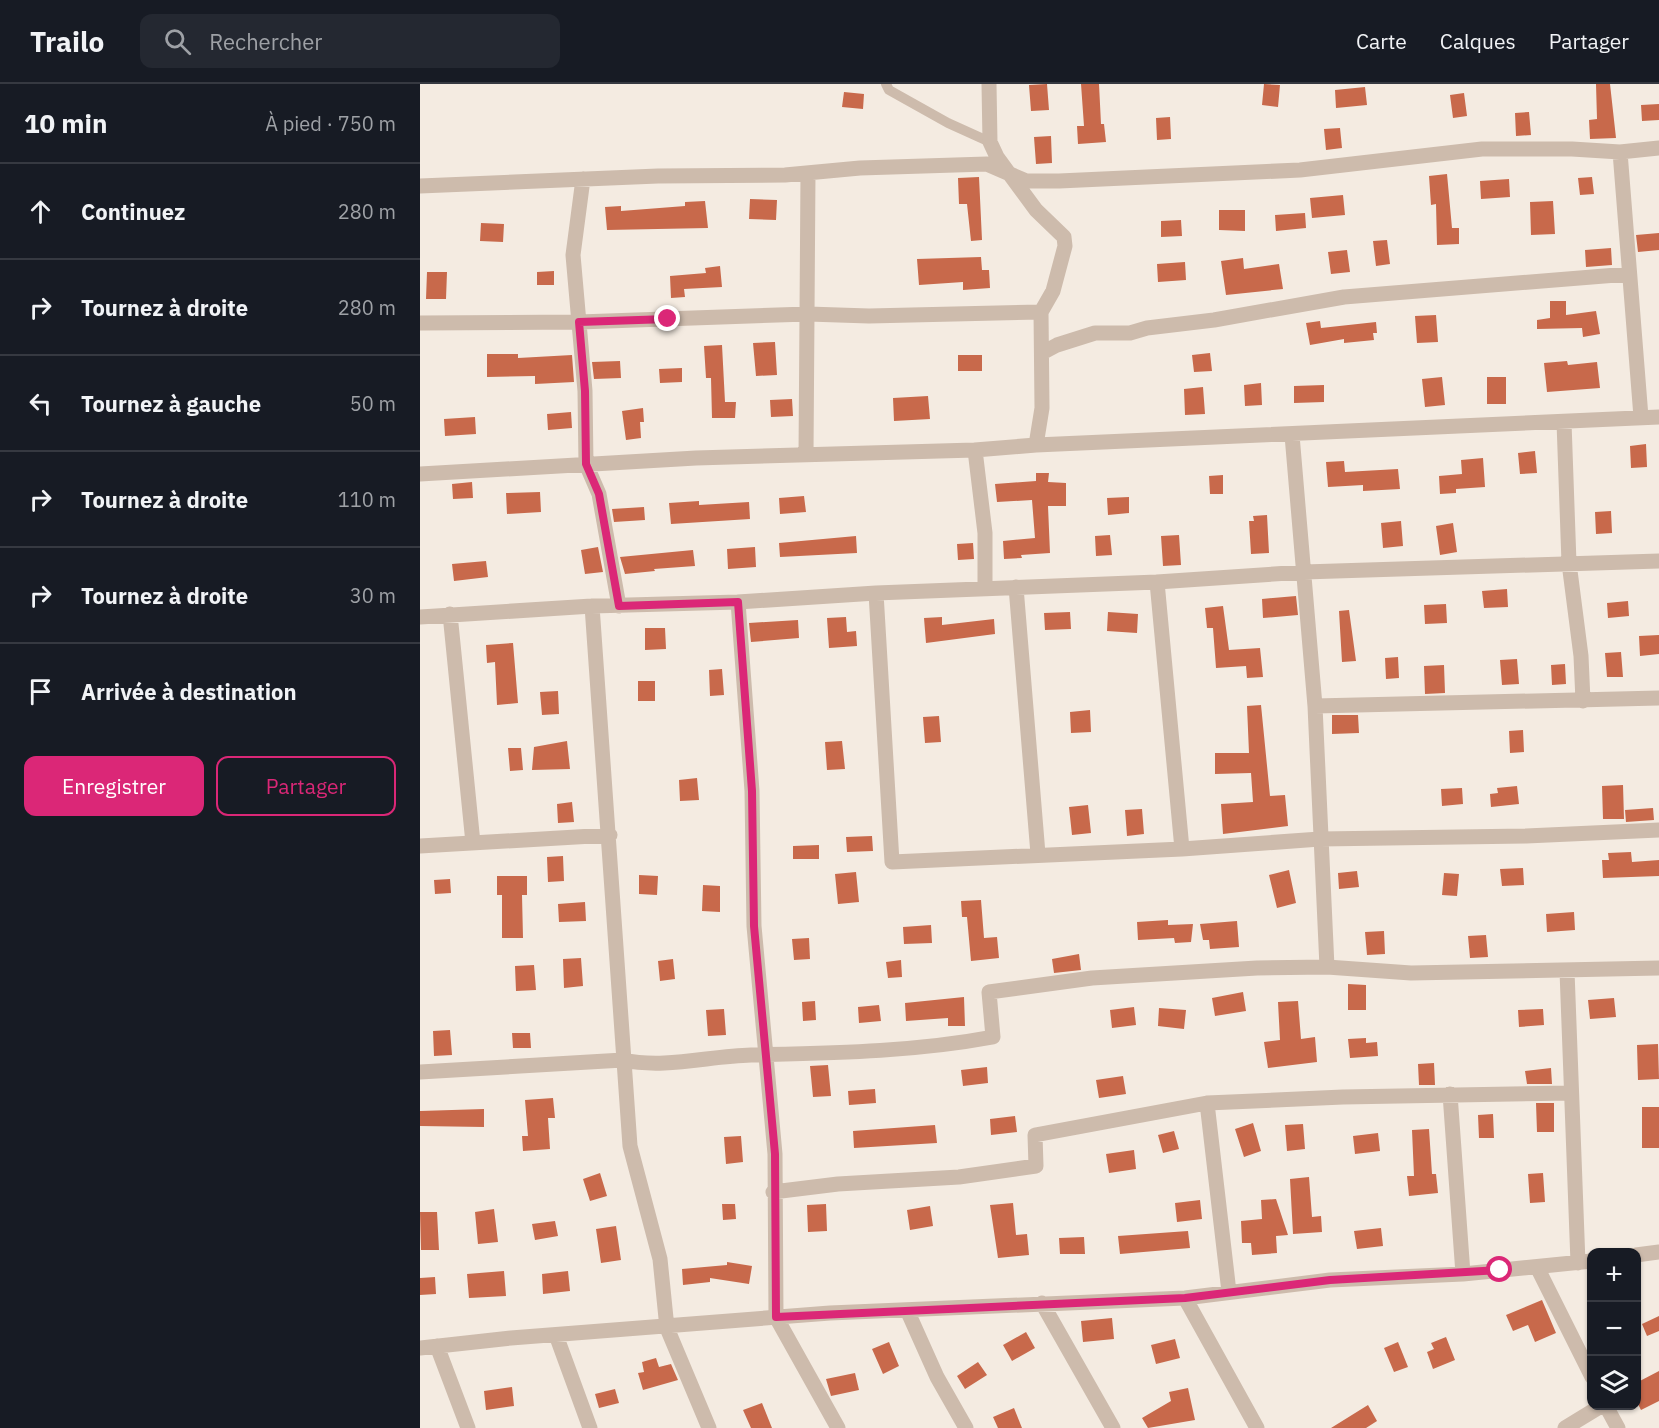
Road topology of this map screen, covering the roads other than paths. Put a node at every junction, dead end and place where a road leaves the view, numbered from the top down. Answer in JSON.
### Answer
{"nodes":[{"id":1,"x":886,"y":84,"type":"edge"},
{"id":2,"x":989,"y":84,"type":"edge"},
{"id":3,"x":990,"y":142,"type":"junction"},
{"id":4,"x":1659,"y":148,"type":"edge"},
{"id":5,"x":1620,"y":152,"type":"junction"},
{"id":6,"x":807,"y":173,"type":"junction"},
{"id":7,"x":1010,"y":174,"type":"junction"},
{"id":8,"x":583,"y":179,"type":"junction"},
{"id":9,"x":420,"y":186,"type":"edge"},
{"id":10,"x":1629,"y":274,"type":"junction"},
{"id":11,"x":1041,"y":312,"type":"junction"},
{"id":12,"x":808,"y":314,"type":"junction"},
{"id":13,"x":579,"y":322,"type":"junction"},
{"id":14,"x":420,"y":323,"type":"edge"},
{"id":15,"x":1042,"y":353,"type":"junction"},
{"id":16,"x":1641,"y":417,"type":"junction"},
{"id":17,"x":1659,"y":417,"type":"edge"},
{"id":18,"x":1564,"y":422,"type":"junction"},
{"id":19,"x":1292,"y":435,"type":"junction"},
{"id":20,"x":1036,"y":445,"type":"junction"},
{"id":21,"x":975,"y":450,"type":"junction"},
{"id":22,"x":806,"y":455,"type":"junction"},
{"id":23,"x":586,"y":464,"type":"junction"},
{"id":24,"x":420,"y":474,"type":"edge"},
{"id":25,"x":1659,"y":561,"type":"edge"},
{"id":26,"x":1569,"y":563,"type":"junction"},
{"id":27,"x":1304,"y":572,"type":"junction"},
{"id":28,"x":1157,"y":582,"type":"junction"},
{"id":29,"x":1016,"y":587,"type":"junction"},
{"id":30,"x":985,"y":589,"type":"junction"},
{"id":31,"x":876,"y":593,"type":"junction"},
{"id":32,"x":738,"y":602,"type":"junction"},
{"id":33,"x":592,"y":606,"type":"junction"},
{"id":34,"x":619,"y":606,"type":"junction"},
{"id":35,"x":450,"y":614,"type":"junction"},
{"id":36,"x":420,"y":616,"type":"edge"},
{"id":37,"x":1659,"y":699,"type":"edge"},
{"id":38,"x":1583,"y":701,"type":"junction"},
{"id":39,"x":1315,"y":706,"type":"junction"},
{"id":40,"x":1659,"y":830,"type":"edge"},
{"id":41,"x":610,"y":835,"type":"junction"},
{"id":42,"x":1320,"y":839,"type":"junction"},
{"id":43,"x":473,"y":843,"type":"junction"},
{"id":44,"x":420,"y":846,"type":"edge"},
{"id":45,"x":1182,"y":849,"type":"junction"},
{"id":46,"x":1038,"y":854,"type":"junction"},
{"id":47,"x":1327,"y":967,"type":"junction"},
{"id":48,"x":1659,"y":968,"type":"edge"},
{"id":49,"x":1567,"y":971,"type":"junction"},
{"id":50,"x":767,"y":1056,"type":"junction"},
{"id":51,"x":623,"y":1060,"type":"junction"},
{"id":52,"x":420,"y":1072,"type":"edge"},
{"id":53,"x":1571,"y":1093,"type":"junction"},
{"id":54,"x":1450,"y":1094,"type":"junction"},
{"id":55,"x":1207,"y":1103,"type":"junction"},
{"id":56,"x":773,"y":1192,"type":"junction"},
{"id":57,"x":1659,"y":1252,"type":"edge"},
{"id":58,"x":1641,"y":1254,"type":"edge"},
{"id":59,"x":1585,"y":1262,"type":"edge"},
{"id":60,"x":1537,"y":1267,"type":"junction"},
{"id":61,"x":1463,"y":1274,"type":"junction"},
{"id":62,"x":1229,"y":1292,"type":"junction"},
{"id":63,"x":1185,"y":1298,"type":"junction"},
{"id":64,"x":1042,"y":1303,"type":"junction"},
{"id":65,"x":907,"y":1310,"type":"junction"},
{"id":66,"x":776,"y":1317,"type":"junction"},
{"id":67,"x":667,"y":1328,"type":"junction"},
{"id":68,"x":556,"y":1335,"type":"junction"},
{"id":69,"x":437,"y":1346,"type":"junction"},
{"id":70,"x":420,"y":1348,"type":"edge"},
{"id":71,"x":1587,"y":1367,"type":"edge"},
{"id":72,"x":1594,"y":1410,"type":"edge"},
{"id":73,"x":1608,"y":1410,"type":"edge"},
{"id":74,"x":468,"y":1428,"type":"edge"},
{"id":75,"x":590,"y":1428,"type":"edge"},
{"id":76,"x":709,"y":1428,"type":"edge"},
{"id":77,"x":838,"y":1428,"type":"edge"},
{"id":78,"x":966,"y":1428,"type":"edge"},
{"id":79,"x":1113,"y":1428,"type":"edge"},
{"id":80,"x":1257,"y":1428,"type":"edge"},
{"id":81,"x":1565,"y":1428,"type":"edge"},
{"id":82,"x":1618,"y":1428,"type":"edge"}],
"edges":[{"from":1,"to":3,"type":"lane"},
{"from":2,"to":3,"type":"street"},
{"from":3,"to":7,"type":"street"},
{"from":4,"to":5,"type":"street"},
{"from":5,"to":7,"type":"street"},
{"from":5,"to":10,"type":"street"},
{"from":6,"to":7,"type":"street"},
{"from":6,"to":8,"type":"street"},
{"from":6,"to":12,"type":"street"},
{"from":7,"to":11,"type":"street"},
{"from":8,"to":9,"type":"street"},
{"from":8,"to":13,"type":"street"},
{"from":10,"to":15,"type":"street"},
{"from":10,"to":16,"type":"street"},
{"from":11,"to":12,"type":"street"},
{"from":11,"to":15,"type":"street"},
{"from":12,"to":13,"type":"street"},
{"from":12,"to":22,"type":"street"},
{"from":13,"to":14,"type":"street"},
{"from":13,"to":23,"type":"street"},
{"from":15,"to":20,"type":"street"},
{"from":16,"to":17,"type":"street"},
{"from":16,"to":18,"type":"street"},
{"from":18,"to":19,"type":"street"},
{"from":18,"to":26,"type":"street"},
{"from":19,"to":20,"type":"street"},
{"from":19,"to":27,"type":"street"},
{"from":20,"to":21,"type":"street"},
{"from":21,"to":22,"type":"street"},
{"from":21,"to":30,"type":"street"},
{"from":22,"to":23,"type":"street"},
{"from":23,"to":24,"type":"street"},
{"from":23,"to":34,"type":"street"},
{"from":25,"to":26,"type":"street"},
{"from":26,"to":27,"type":"street"},
{"from":26,"to":38,"type":"street"},
{"from":27,"to":28,"type":"street"},
{"from":27,"to":39,"type":"street"},
{"from":28,"to":29,"type":"street"},
{"from":28,"to":45,"type":"street"},
{"from":29,"to":30,"type":"street"},
{"from":29,"to":46,"type":"street"},
{"from":30,"to":31,"type":"street"},
{"from":31,"to":32,"type":"street"},
{"from":31,"to":46,"type":"street"},
{"from":32,"to":34,"type":"street"},
{"from":32,"to":50,"type":"street"},
{"from":33,"to":34,"type":"street"},
{"from":33,"to":35,"type":"street"},
{"from":33,"to":41,"type":"street"},
{"from":35,"to":36,"type":"street"},
{"from":35,"to":43,"type":"street"},
{"from":37,"to":38,"type":"street"},
{"from":38,"to":39,"type":"street"},
{"from":39,"to":42,"type":"street"},
{"from":40,"to":42,"type":"street"},
{"from":41,"to":43,"type":"street"},
{"from":41,"to":51,"type":"street"},
{"from":42,"to":45,"type":"street"},
{"from":42,"to":47,"type":"street"},
{"from":43,"to":44,"type":"street"},
{"from":45,"to":46,"type":"street"},
{"from":47,"to":49,"type":"street"},
{"from":47,"to":50,"type":"street"},
{"from":48,"to":49,"type":"street"},
{"from":49,"to":53,"type":"street"},
{"from":50,"to":51,"type":"street"},
{"from":50,"to":56,"type":"street"},
{"from":51,"to":52,"type":"street"},
{"from":51,"to":67,"type":"street"},
{"from":53,"to":54,"type":"street"},
{"from":53,"to":59,"type":"street"},
{"from":54,"to":55,"type":"street"},
{"from":54,"to":61,"type":"street"},
{"from":55,"to":56,"type":"street"},
{"from":55,"to":62,"type":"street"},
{"from":56,"to":66,"type":"street"},
{"from":57,"to":58,"type":"street"},
{"from":59,"to":60,"type":"street"},
{"from":60,"to":61,"type":"street"},
{"from":60,"to":71,"type":"street"},
{"from":61,"to":62,"type":"street"},
{"from":62,"to":63,"type":"street"},
{"from":63,"to":64,"type":"street"},
{"from":63,"to":80,"type":"street"},
{"from":64,"to":65,"type":"street"},
{"from":64,"to":79,"type":"street"},
{"from":65,"to":66,"type":"street"},
{"from":65,"to":78,"type":"street"},
{"from":66,"to":67,"type":"street"},
{"from":66,"to":77,"type":"street"},
{"from":67,"to":68,"type":"street"},
{"from":67,"to":76,"type":"street"},
{"from":68,"to":69,"type":"street"},
{"from":68,"to":75,"type":"street"},
{"from":69,"to":70,"type":"street"},
{"from":69,"to":74,"type":"street"},
{"from":72,"to":81,"type":"street"},
{"from":73,"to":82,"type":"street"}]}
